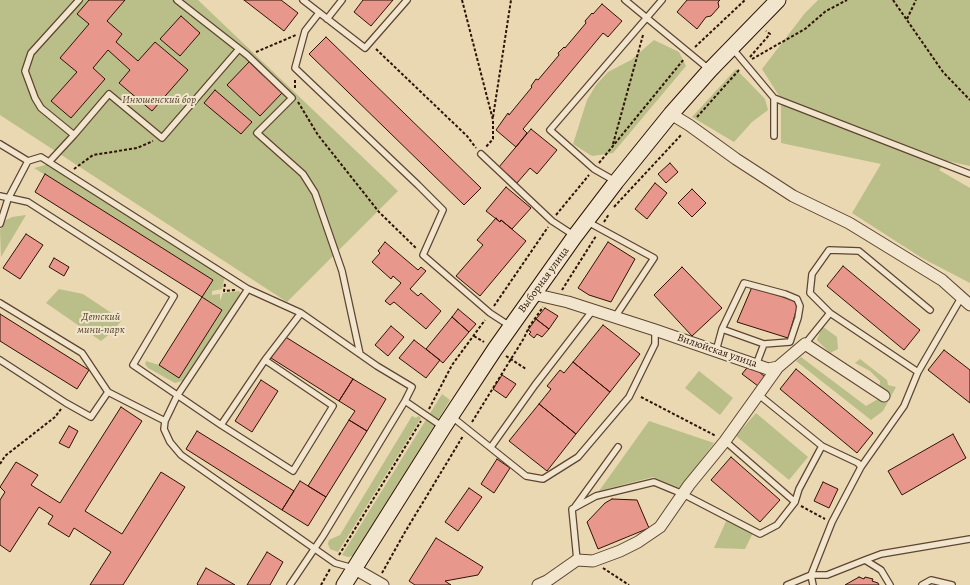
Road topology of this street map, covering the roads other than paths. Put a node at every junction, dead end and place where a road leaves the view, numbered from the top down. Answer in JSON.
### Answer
{"nodes":[{"id":1,"x":79,"y":0,"type":"edge"},
{"id":2,"x":177,"y":0,"type":"edge"},
{"id":3,"x":303,"y":0,"type":"edge"},
{"id":4,"x":342,"y":0,"type":"edge"},
{"id":5,"x":407,"y":0,"type":"edge"},
{"id":6,"x":625,"y":0,"type":"edge"},
{"id":7,"x":662,"y":0,"type":"edge"},
{"id":8,"x":778,"y":0,"type":"edge"},
{"id":9,"x":319,"y":13,"type":"junction"},
{"id":10,"x":647,"y":18,"type":"junction"},
{"id":11,"x":327,"y":19,"type":"junction"},
{"id":12,"x":731,"y":48,"type":"junction"},
{"id":13,"x":239,"y":49,"type":"junction"},
{"id":14,"x":710,"y":70,"type":"junction"},
{"id":15,"x":774,"y":98,"type":"junction"},
{"id":16,"x":671,"y":114,"type":"junction"},
{"id":17,"x":74,"y":135,"type":"junction"},
{"id":18,"x":774,"y":136,"type":"dead end"},
{"id":19,"x":0,"y":144,"type":"edge"},
{"id":20,"x":481,"y":154,"type":"road end"},
{"id":21,"x":28,"y":160,"type":"junction"},
{"id":22,"x":49,"y":162,"type":"junction"},
{"id":23,"x":970,"y":174,"type":"edge"},
{"id":24,"x":616,"y":182,"type":"junction"},
{"id":25,"x":0,"y":196,"type":"edge"},
{"id":26,"x":8,"y":199,"type":"junction"},
{"id":27,"x":586,"y":222,"type":"junction"},
{"id":28,"x":0,"y":224,"type":"edge"},
{"id":29,"x":575,"y":236,"type":"junction"},
{"id":30,"x":248,"y":289,"type":"junction"},
{"id":31,"x":533,"y":294,"type":"junction"},
{"id":32,"x":961,"y":298,"type":"junction"},
{"id":33,"x":0,"y":304,"type":"edge"},
{"id":34,"x":970,"y":305,"type":"edge"},
{"id":35,"x":593,"y":310,"type":"junction"},
{"id":36,"x":930,"y":310,"type":"dead end"},
{"id":37,"x":301,"y":313,"type":"junction"},
{"id":38,"x":830,"y":313,"type":"junction"},
{"id":39,"x":615,"y":317,"type":"junction"},
{"id":40,"x":510,"y":326,"type":"junction"},
{"id":41,"x":722,"y":329,"type":"junction"},
{"id":42,"x":655,"y":330,"type":"junction"},
{"id":43,"x":764,"y":344,"type":"junction"},
{"id":44,"x":805,"y":344,"type":"junction"},
{"id":45,"x":716,"y":351,"type":"junction"},
{"id":46,"x":360,"y":354,"type":"junction"},
{"id":47,"x":0,"y":360,"type":"edge"},
{"id":48,"x":265,"y":360,"type":"junction"},
{"id":49,"x":756,"y":365,"type":"junction"},
{"id":50,"x":778,"y":367,"type":"junction"},
{"id":51,"x":918,"y":372,"type":"junction"},
{"id":52,"x":108,"y":392,"type":"junction"},
{"id":53,"x":759,"y":395,"type":"junction"},
{"id":54,"x":177,"y":396,"type":"junction"},
{"id":55,"x":884,"y":396,"type":"dead end"},
{"id":56,"x":405,"y":401,"type":"junction"},
{"id":57,"x":165,"y":421,"type":"junction"},
{"id":58,"x":447,"y":422,"type":"junction"},
{"id":59,"x":221,"y":425,"type":"junction"},
{"id":60,"x":724,"y":441,"type":"junction"},
{"id":61,"x":491,"y":446,"type":"junction"},
{"id":62,"x":822,"y":446,"type":"junction"},
{"id":63,"x":618,"y":447,"type":"dead end"},
{"id":64,"x":861,"y":467,"type":"junction"},
{"id":65,"x":683,"y":494,"type":"junction"},
{"id":66,"x":794,"y":502,"type":"junction"},
{"id":67,"x":572,"y":509,"type":"junction"},
{"id":68,"x":970,"y":539,"type":"edge"},
{"id":69,"x":314,"y":549,"type":"junction"},
{"id":70,"x":577,"y":560,"type":"junction"},
{"id":71,"x":865,"y":560,"type":"junction"},
{"id":72,"x":355,"y":569,"type":"junction"},
{"id":73,"x":810,"y":575,"type":"junction"},
{"id":74,"x":380,"y":583,"type":"edge"},
{"id":75,"x":290,"y":585,"type":"edge"},
{"id":76,"x":344,"y":585,"type":"edge"},
{"id":77,"x":538,"y":585,"type":"edge"},
{"id":78,"x":787,"y":585,"type":"edge"},
{"id":79,"x":813,"y":585,"type":"edge"},
{"id":80,"x":890,"y":585,"type":"edge"},
{"id":81,"x":922,"y":585,"type":"edge"},
{"id":82,"x":952,"y":585,"type":"edge"}],
"edges":[{"from":1,"to":17,"type":"lane"},
{"from":2,"to":13,"type":"lane"},
{"from":3,"to":9,"type":"lane"},
{"from":4,"to":11,"type":"lane"},
{"from":5,"to":11,"type":"lane"},
{"from":6,"to":10,"type":"lane"},
{"from":7,"to":10,"type":"lane"},
{"from":8,"to":12,"type":"main road","name":"Выборная улица"},
{"from":9,"to":11,"type":"lane"},
{"from":9,"to":40,"type":"lane"},
{"from":10,"to":14,"type":"lane"},
{"from":10,"to":24,"type":"lane"},
{"from":12,"to":14,"type":"main road","name":"Выборная улица"},
{"from":12,"to":15,"type":"lane"},
{"from":13,"to":17,"type":"lane"},
{"from":13,"to":46,"type":"lane"},
{"from":14,"to":16,"type":"main road","name":"Выборная улица"},
{"from":15,"to":18,"type":"lane"},
{"from":15,"to":23,"type":"lane"},
{"from":16,"to":24,"type":"main road","name":"Выборная улица"},
{"from":16,"to":32,"type":"street"},
{"from":17,"to":22,"type":"lane"},
{"from":19,"to":21,"type":"lane"},
{"from":20,"to":29,"type":"lane"},
{"from":21,"to":22,"type":"lane"},
{"from":21,"to":26,"type":"lane"},
{"from":22,"to":30,"type":"lane"},
{"from":24,"to":27,"type":"main road","name":"Выборная улица"},
{"from":25,"to":26,"type":"lane"},
{"from":26,"to":28,"type":"lane"},
{"from":26,"to":54,"type":"lane"},
{"from":27,"to":29,"type":"main road","name":"Выборная улица"},
{"from":27,"to":39,"type":"lane"},
{"from":29,"to":31,"type":"main road","name":"Выборная улица"},
{"from":30,"to":37,"type":"lane"},
{"from":30,"to":54,"type":"lane"},
{"from":31,"to":35,"type":"street","name":"Вилюйская улица"},
{"from":31,"to":40,"type":"main road","name":"Выборная улица"},
{"from":32,"to":34,"type":"street"},
{"from":32,"to":51,"type":"lane"},
{"from":33,"to":52,"type":"lane"},
{"from":35,"to":39,"type":"street","name":"Вилюйская улица"},
{"from":35,"to":61,"type":"lane"},
{"from":36,"to":38,"type":"lane"},
{"from":37,"to":46,"type":"lane"},
{"from":37,"to":48,"type":"lane"},
{"from":38,"to":44,"type":"lane"},
{"from":38,"to":51,"type":"lane"},
{"from":39,"to":42,"type":"street","name":"Вилюйская улица"},
{"from":40,"to":58,"type":"main road","name":"Выборная улица"},
{"from":41,"to":43,"type":"lane"},
{"from":41,"to":43,"type":"lane"},
{"from":41,"to":45,"type":"lane"},
{"from":42,"to":45,"type":"street","name":"Вилюйская улица"},
{"from":42,"to":61,"type":"lane"},
{"from":43,"to":49,"type":"lane"},
{"from":44,"to":50,"type":"street"},
{"from":44,"to":55,"type":"street"},
{"from":45,"to":49,"type":"street","name":"Вилюйская улица"},
{"from":46,"to":56,"type":"lane"},
{"from":47,"to":52,"type":"lane"},
{"from":48,"to":59,"type":"lane"},
{"from":48,"to":59,"type":"lane"},
{"from":49,"to":50,"type":"street","name":"Вилюйская улица"},
{"from":50,"to":53,"type":"street"},
{"from":51,"to":64,"type":"lane"},
{"from":52,"to":57,"type":"lane"},
{"from":53,"to":60,"type":"street"},
{"from":53,"to":62,"type":"lane"},
{"from":54,"to":57,"type":"lane"},
{"from":54,"to":59,"type":"lane"},
{"from":56,"to":58,"type":"lane"},
{"from":56,"to":69,"type":"lane"},
{"from":57,"to":69,"type":"lane"},
{"from":58,"to":61,"type":"lane"},
{"from":58,"to":72,"type":"main road","name":"Выборная улица"},
{"from":60,"to":65,"type":"street"},
{"from":60,"to":66,"type":"lane"},
{"from":62,"to":64,"type":"lane"},
{"from":62,"to":66,"type":"lane"},
{"from":63,"to":67,"type":"lane"},
{"from":64,"to":73,"type":"lane"},
{"from":65,"to":66,"type":"lane"},
{"from":65,"to":67,"type":"lane"},
{"from":65,"to":70,"type":"street"},
{"from":67,"to":70,"type":"lane"},
{"from":68,"to":71,"type":"lane"},
{"from":69,"to":72,"type":"lane"},
{"from":69,"to":75,"type":"lane"},
{"from":70,"to":77,"type":"street"},
{"from":71,"to":73,"type":"lane"},
{"from":71,"to":80,"type":"lane"},
{"from":72,"to":74,"type":"street"},
{"from":72,"to":76,"type":"main road","name":"Выборная улица"},
{"from":73,"to":78,"type":"lane"},
{"from":73,"to":79,"type":"lane"},
{"from":81,"to":82,"type":"lane"}]}
